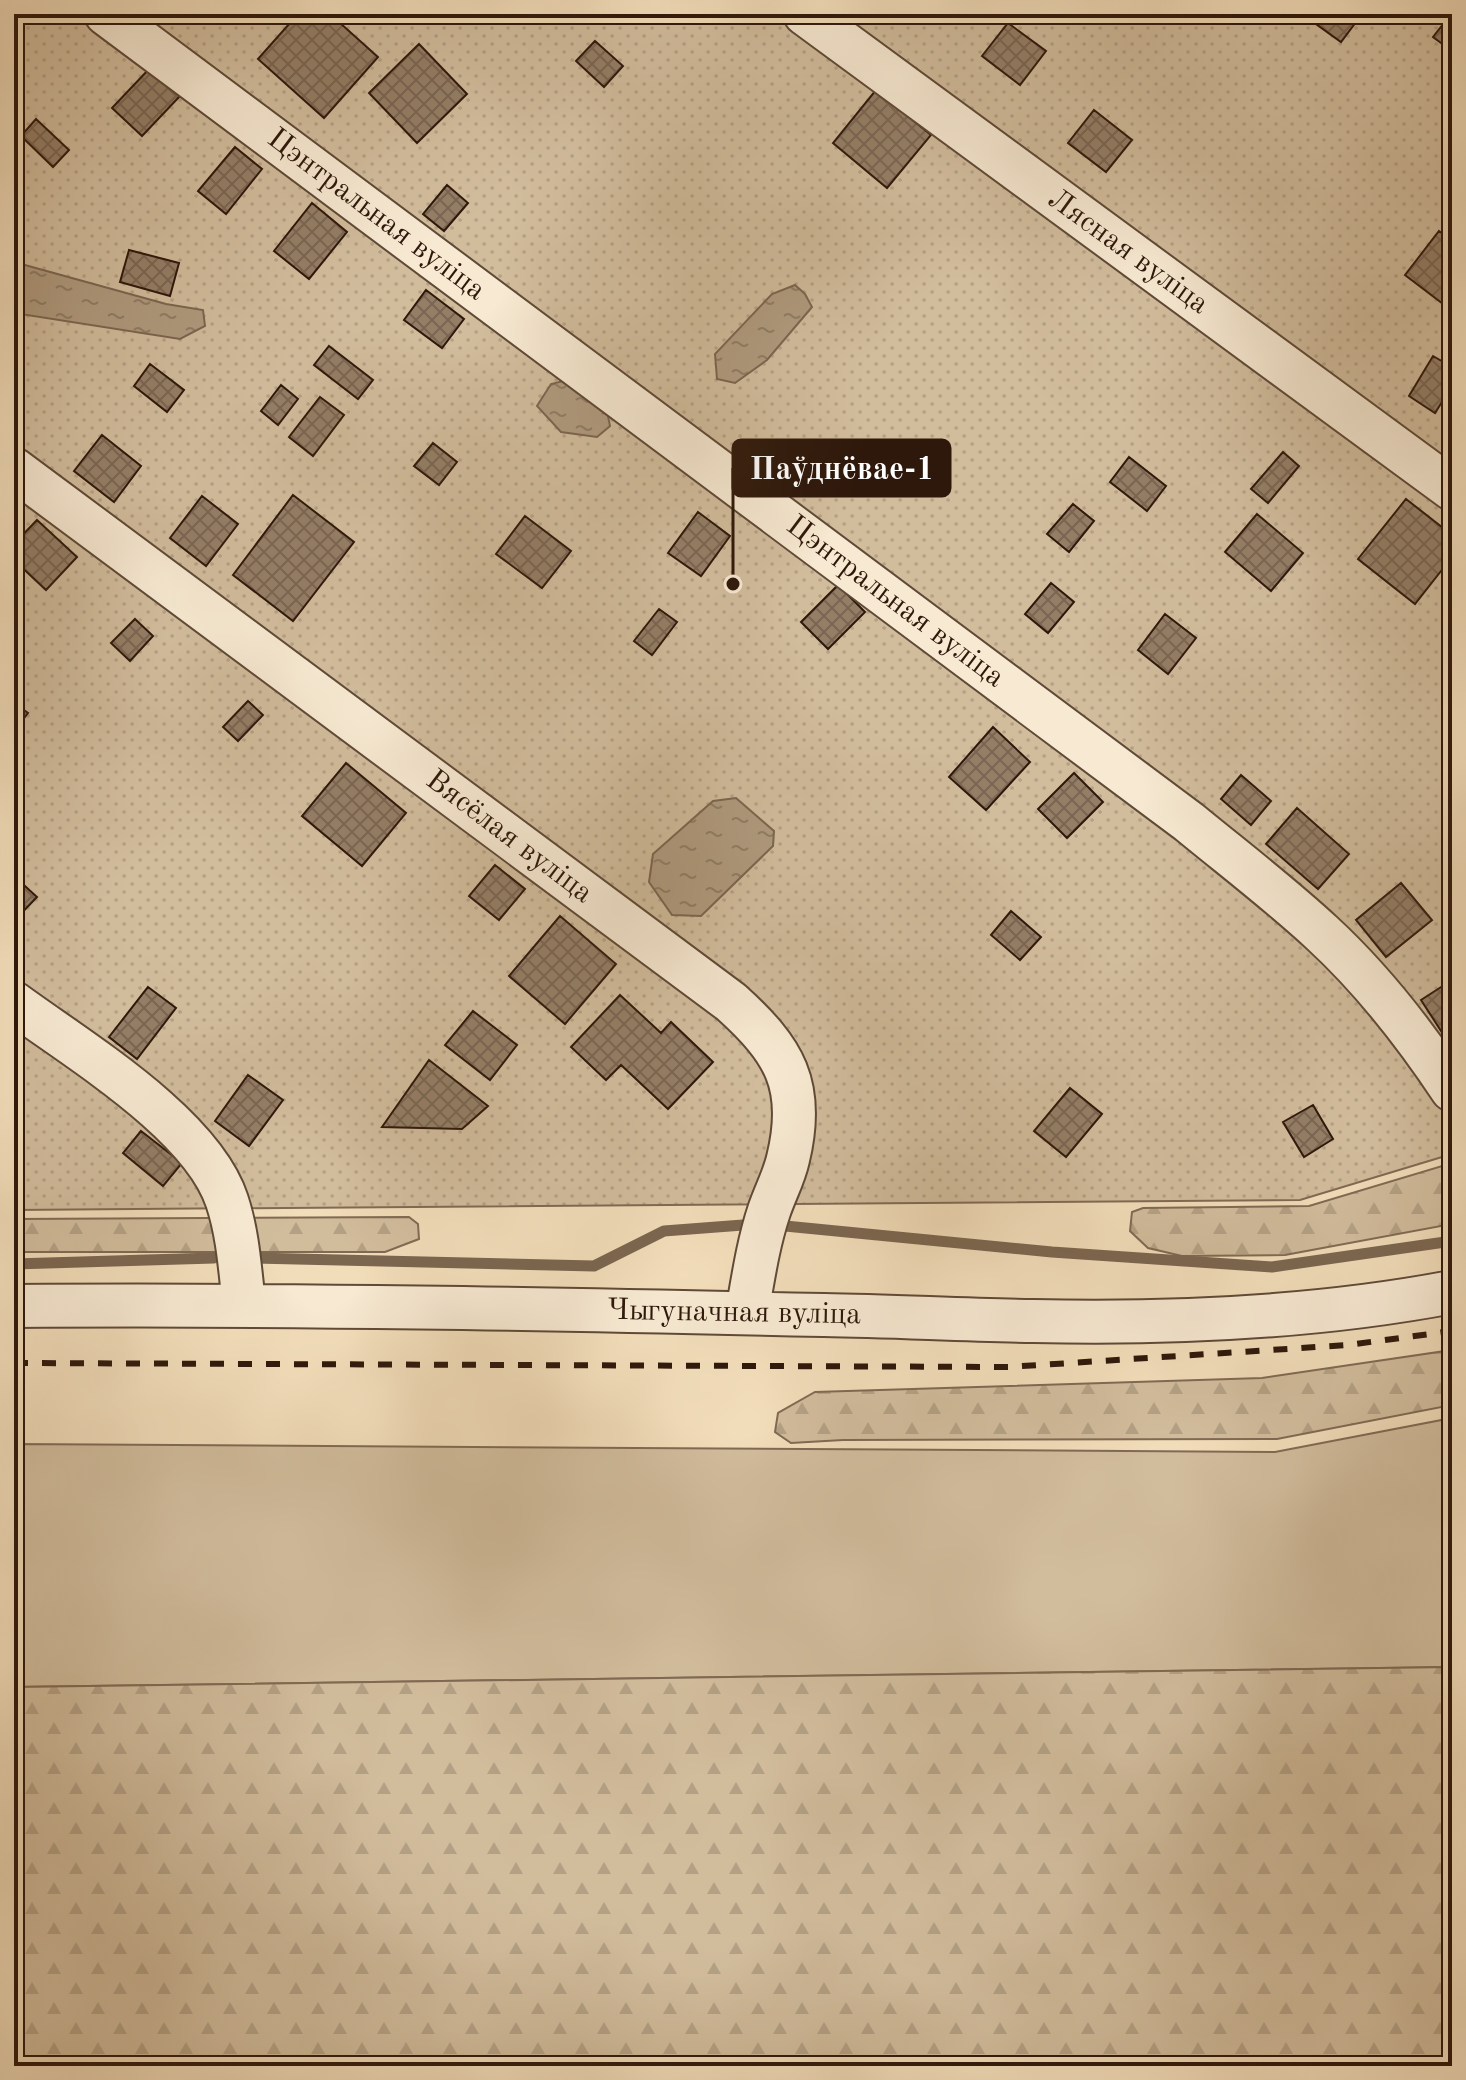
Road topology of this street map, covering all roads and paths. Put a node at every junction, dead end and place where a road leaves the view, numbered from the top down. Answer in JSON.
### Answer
{"nodes":[{"id":1,"x":106,"y":14,"type":"edge"},
{"id":2,"x":805,"y":14,"type":"edge"},
{"id":3,"x":14,"y":469,"type":"edge"},
{"id":4,"x":1452,"y":489,"type":"edge"},
{"id":5,"x":14,"y":1003,"type":"edge"},
{"id":6,"x":1452,"y":1090,"type":"edge"},
{"id":7,"x":1452,"y":1292,"type":"edge"},
{"id":8,"x":244,"y":1304,"type":"junction"},
{"id":9,"x":14,"y":1306,"type":"edge"},
{"id":10,"x":747,"y":1313,"type":"junction"}],
"edges":[{"from":1,"to":6,"type":"lane","name":"Цэнтральная вуліца"},
{"from":2,"to":4,"type":"lane","name":"Лясная вуліца"},
{"from":3,"to":10,"type":"lane","name":"Вясёлая вуліца"},
{"from":5,"to":8,"type":"lane"},
{"from":7,"to":10,"type":"lane","name":"Чыгуначная вуліца"},
{"from":8,"to":9,"type":"lane","name":"Чыгуначная вуліца"},
{"from":8,"to":10,"type":"lane","name":"Чыгуначная вуліца"}]}
